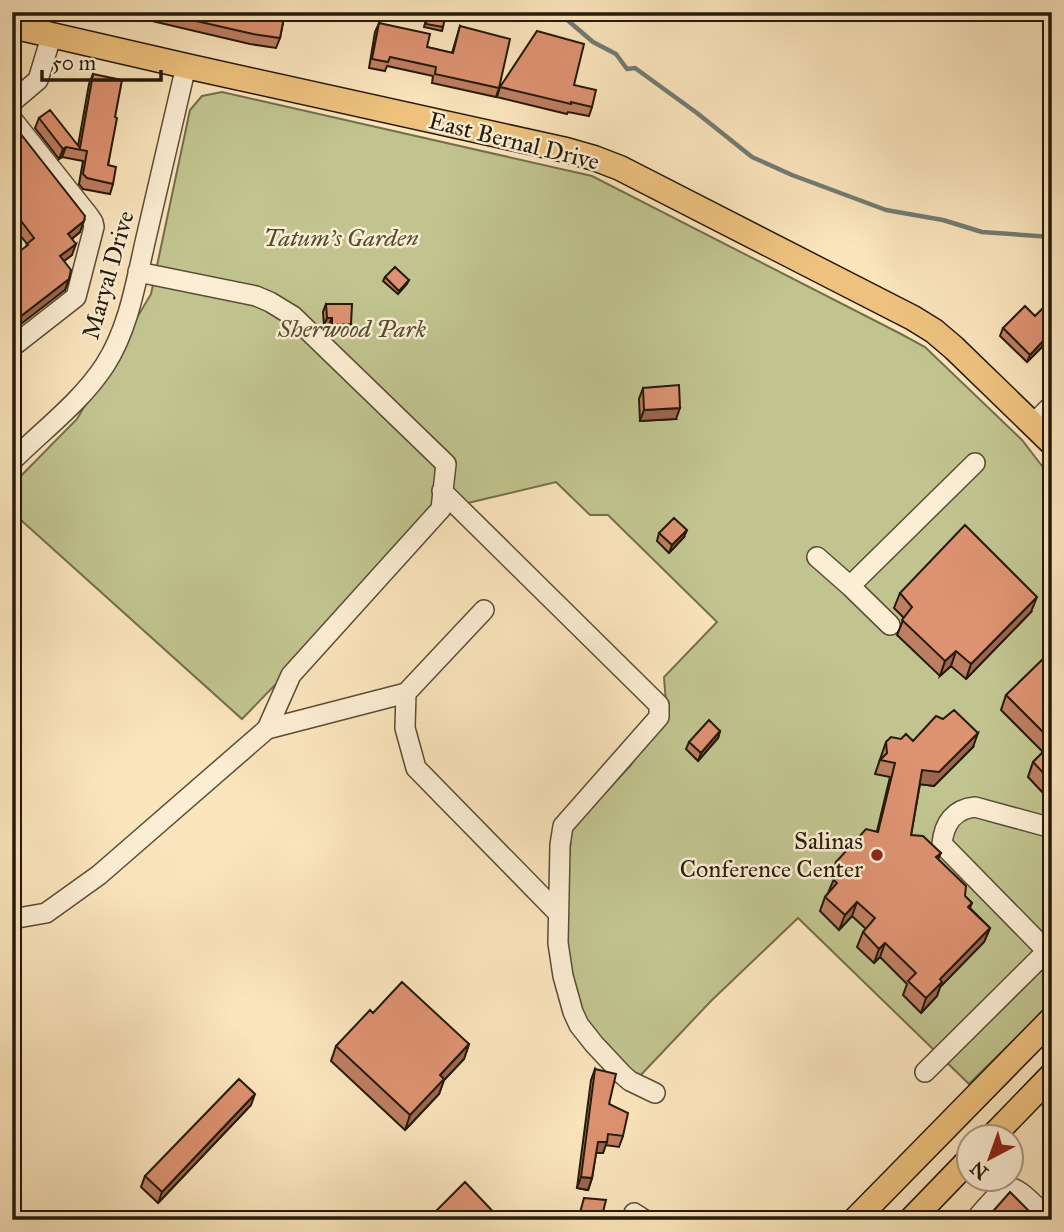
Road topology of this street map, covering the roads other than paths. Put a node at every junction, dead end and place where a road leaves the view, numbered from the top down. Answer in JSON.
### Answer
{"nodes":[{"id":1,"x":12,"y":26,"type":"edge"},
{"id":2,"x":52,"y":34,"type":"junction"},
{"id":3,"x":186,"y":66,"type":"junction"},
{"id":4,"x":12,"y":102,"type":"edge"},
{"id":5,"x":12,"y":119,"type":"edge"},
{"id":6,"x":138,"y":272,"type":"junction"},
{"id":7,"x":12,"y":347,"type":"edge"},
{"id":8,"x":1052,"y":405,"type":"edge"},
{"id":9,"x":1032,"y":424,"type":"junction"},
{"id":10,"x":1052,"y":443,"type":"edge"},
{"id":11,"x":12,"y":461,"type":"edge"},
{"id":12,"x":975,"y":463,"type":"dead end"},
{"id":13,"x":442,"y":491,"type":"junction"},
{"id":14,"x":817,"y":557,"type":"dead end"},
{"id":15,"x":850,"y":586,"type":"junction"},
{"id":16,"x":484,"y":610,"type":"dead end"},
{"id":17,"x":890,"y":625,"type":"dead end"},
{"id":18,"x":405,"y":694,"type":"junction"},
{"id":19,"x":267,"y":729,"type":"junction"},
{"id":20,"x":1052,"y":828,"type":"edge"},
{"id":21,"x":558,"y":913,"type":"junction"},
{"id":22,"x":12,"y":919,"type":"edge"},
{"id":23,"x":1049,"y":948,"type":"edge"},
{"id":24,"x":1052,"y":1019,"type":"edge"},
{"id":25,"x":925,"y":1072,"type":"dead end"},
{"id":26,"x":1052,"y":1075,"type":"edge"},
{"id":27,"x":655,"y":1093,"type":"dead end"},
{"id":28,"x":1005,"y":1124,"type":"edge"},
{"id":29,"x":956,"y":1173,"type":"edge"},
{"id":30,"x":633,"y":1220,"type":"edge"},
{"id":31,"x":645,"y":1220,"type":"edge"},
{"id":32,"x":855,"y":1220,"type":"edge"},
{"id":33,"x":911,"y":1220,"type":"edge"},
{"id":34,"x":975,"y":1220,"type":"edge"},
{"id":35,"x":1049,"y":1220,"type":"edge"}],
"edges":[{"from":1,"to":2,"type":"main road","name":"East Bernal Drive"},
{"from":2,"to":3,"type":"main road","name":"East Bernal Drive"},
{"from":2,"to":4,"type":"street"},
{"from":3,"to":6,"type":"street","name":"Maryal Drive"},
{"from":3,"to":9,"type":"main road","name":"East Bernal Drive"},
{"from":5,"to":7,"type":"street"},
{"from":6,"to":11,"type":"street","name":"Maryal Drive"},
{"from":6,"to":13,"type":"street"},
{"from":8,"to":9,"type":"street"},
{"from":9,"to":10,"type":"main road","name":"East Bernal Drive"},
{"from":12,"to":15,"type":"street"},
{"from":13,"to":19,"type":"street"},
{"from":13,"to":21,"type":"street"},
{"from":14,"to":15,"type":"street"},
{"from":15,"to":17,"type":"street"},
{"from":16,"to":18,"type":"street"},
{"from":18,"to":19,"type":"street"},
{"from":18,"to":21,"type":"street"},
{"from":19,"to":22,"type":"street"},
{"from":20,"to":23,"type":"street"},
{"from":21,"to":27,"type":"street"},
{"from":23,"to":25,"type":"street"},
{"from":24,"to":32,"type":"main road"},
{"from":26,"to":28,"type":"main road"},
{"from":29,"to":33,"type":"main road"},
{"from":30,"to":31,"type":"street"},
{"from":34,"to":35,"type":"street"}]}
